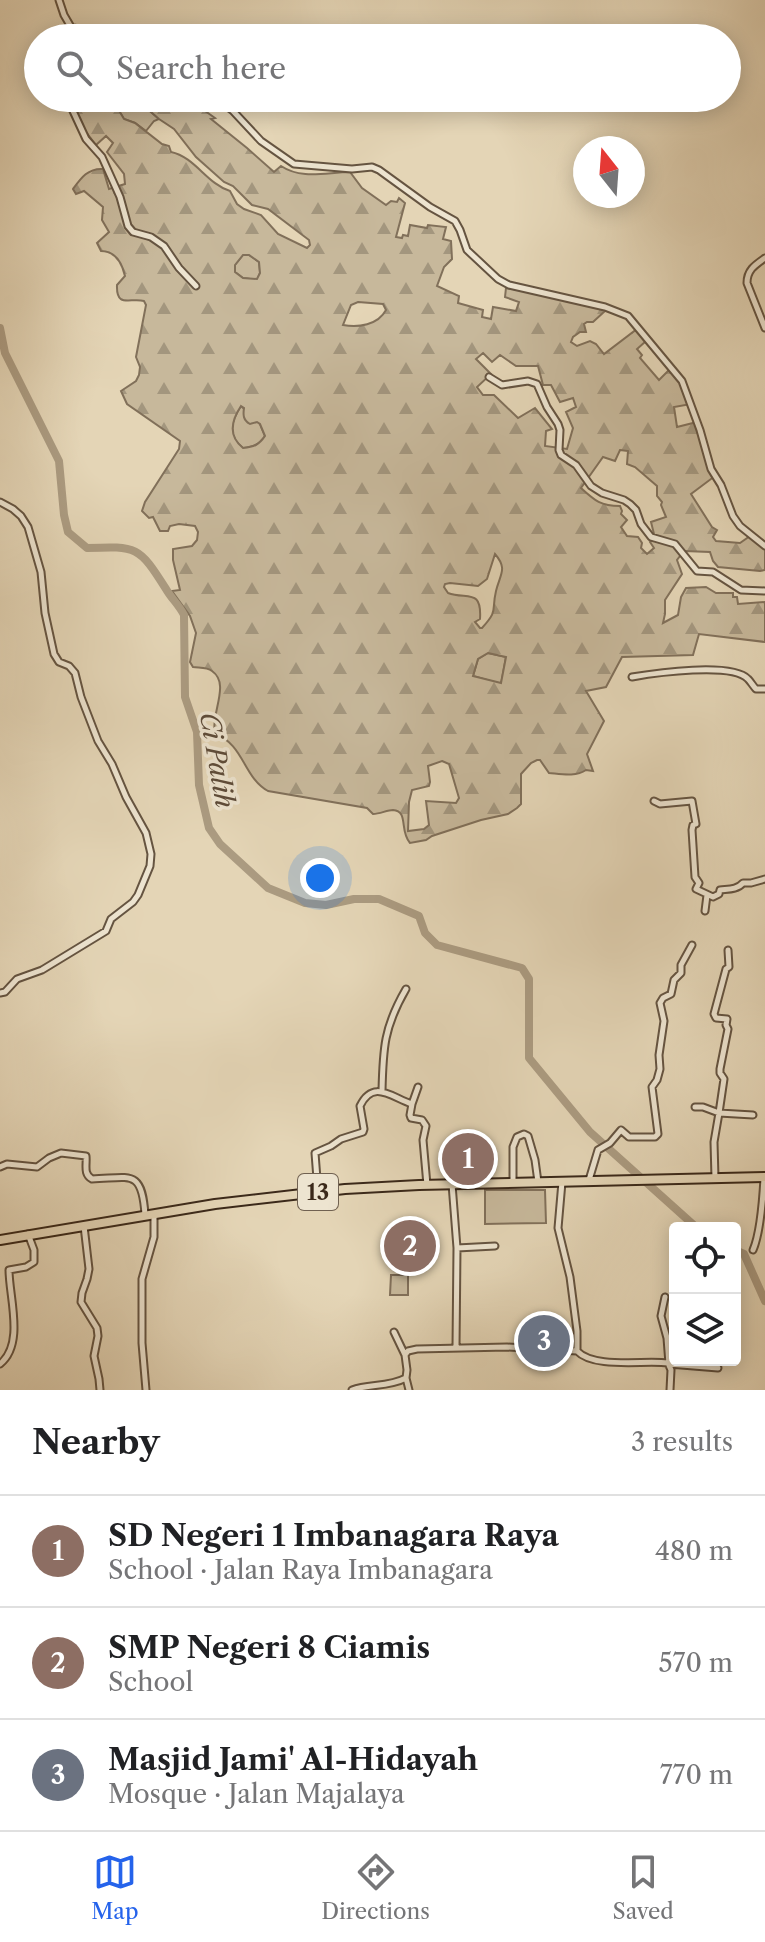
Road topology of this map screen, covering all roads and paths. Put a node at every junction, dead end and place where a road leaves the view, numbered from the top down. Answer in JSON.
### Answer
{"nodes":[{"id":1,"x":59,"y":0,"type":"edge"},
{"id":2,"x":69,"y":24,"type":"edge"},
{"id":3,"x":73,"y":112,"type":"edge"},
{"id":4,"x":232,"y":112,"type":"edge"},
{"id":5,"x":765,"y":258,"type":"edge"},
{"id":6,"x":196,"y":286,"type":"dead end"},
{"id":7,"x":765,"y":328,"type":"edge"},
{"id":8,"x":489,"y":377,"type":"dead end"},
{"id":9,"x":0,"y":502,"type":"edge"},
{"id":10,"x":765,"y":546,"type":"edge"},
{"id":11,"x":765,"y":591,"type":"edge"},
{"id":12,"x":632,"y":677,"type":"dead end"},
{"id":13,"x":765,"y":689,"type":"edge"},
{"id":14,"x":654,"y":801,"type":"dead end"},
{"id":15,"x":765,"y":879,"type":"edge"},
{"id":16,"x":707,"y":895,"type":"junction"},
{"id":17,"x":705,"y":911,"type":"dead end"},
{"id":18,"x":692,"y":945,"type":"dead end"},
{"id":19,"x":728,"y":950,"type":"dead end"},
{"id":20,"x":406,"y":989,"type":"dead end"},
{"id":21,"x":0,"y":993,"type":"edge"},
{"id":22,"x":418,"y":1087,"type":"dead end"},
{"id":23,"x":382,"y":1091,"type":"junction"},
{"id":24,"x":412,"y":1104,"type":"junction"},
{"id":25,"x":695,"y":1107,"type":"dead end"},
{"id":26,"x":719,"y":1113,"type":"junction"},
{"id":27,"x":753,"y":1115,"type":"dead end"},
{"id":28,"x":0,"y":1167,"type":"edge"},
{"id":29,"x":764,"y":1177,"type":"edge"},
{"id":30,"x":715,"y":1178,"type":"junction"},
{"id":31,"x":589,"y":1181,"type":"junction"},
{"id":32,"x":562,"y":1182,"type":"junction"},
{"id":33,"x":513,"y":1183,"type":"junction"},
{"id":34,"x":538,"y":1183,"type":"junction"},
{"id":35,"x":452,"y":1184,"type":"junction"},
{"id":36,"x":427,"y":1185,"type":"junction"},
{"id":37,"x":318,"y":1192,"type":"junction"},
{"id":38,"x":149,"y":1215,"type":"junction"},
{"id":39,"x":84,"y":1225,"type":"junction"},
{"id":40,"x":28,"y":1234,"type":"junction"},
{"id":41,"x":0,"y":1240,"type":"edge"},
{"id":42,"x":495,"y":1246,"type":"dead end"},
{"id":43,"x":457,"y":1248,"type":"junction"},
{"id":44,"x":753,"y":1250,"type":"dead end"},
{"id":45,"x":665,"y":1297,"type":"dead end"},
{"id":46,"x":394,"y":1332,"type":"dead end"},
{"id":47,"x":456,"y":1348,"type":"junction"},
{"id":48,"x":577,"y":1351,"type":"junction"},
{"id":49,"x":405,"y":1355,"type":"junction"},
{"id":50,"x":0,"y":1364,"type":"edge"},
{"id":51,"x":669,"y":1364,"type":"joint"},
{"id":52,"x":669,"y":1366,"type":"edge"},
{"id":53,"x":694,"y":1366,"type":"edge"},
{"id":54,"x":718,"y":1368,"type":"dead end"},
{"id":55,"x":406,"y":1378,"type":"junction"},
{"id":56,"x":100,"y":1390,"type":"edge"},
{"id":57,"x":146,"y":1390,"type":"edge"},
{"id":58,"x":352,"y":1390,"type":"edge"},
{"id":59,"x":409,"y":1390,"type":"edge"},
{"id":60,"x":670,"y":1390,"type":"edge"}],
"edges":[{"from":1,"to":2,"type":"street"},
{"from":3,"to":6,"type":"street"},
{"from":4,"to":10,"type":"street"},
{"from":5,"to":7,"type":"street"},
{"from":8,"to":11,"type":"street"},
{"from":9,"to":21,"type":"street"},
{"from":12,"to":13,"type":"street"},
{"from":14,"to":16,"type":"street"},
{"from":15,"to":16,"type":"street"},
{"from":16,"to":17,"type":"street"},
{"from":18,"to":31,"type":"street"},
{"from":19,"to":26,"type":"street"},
{"from":20,"to":23,"type":"street"},
{"from":22,"to":24,"type":"street"},
{"from":23,"to":24,"type":"street"},
{"from":23,"to":37,"type":"street"},
{"from":24,"to":36,"type":"street"},
{"from":25,"to":26,"type":"street"},
{"from":26,"to":27,"type":"street"},
{"from":26,"to":30,"type":"street"},
{"from":28,"to":38,"type":"street"},
{"from":29,"to":30,"type":"highway","number":"13"},
{"from":29,"to":44,"type":"street"},
{"from":30,"to":31,"type":"highway","number":"13"},
{"from":31,"to":32,"type":"highway","number":"13"},
{"from":32,"to":34,"type":"highway","number":"13"},
{"from":32,"to":48,"type":"street"},
{"from":33,"to":34,"type":"highway","number":"13"},
{"from":33,"to":34,"type":"street"},
{"from":33,"to":35,"type":"highway","number":"13"},
{"from":35,"to":36,"type":"highway","number":"13"},
{"from":35,"to":43,"type":"street"},
{"from":36,"to":37,"type":"highway","number":"13"},
{"from":37,"to":38,"type":"highway","number":"13"},
{"from":38,"to":39,"type":"highway","number":"13"},
{"from":38,"to":57,"type":"street"},
{"from":39,"to":40,"type":"highway","number":"13"},
{"from":39,"to":56,"type":"street"},
{"from":40,"to":41,"type":"highway","number":"13"},
{"from":40,"to":50,"type":"street"},
{"from":42,"to":43,"type":"street"},
{"from":43,"to":47,"type":"street"},
{"from":45,"to":51,"type":"street"},
{"from":46,"to":49,"type":"street"},
{"from":47,"to":48,"type":"street"},
{"from":47,"to":49,"type":"street"},
{"from":48,"to":51,"type":"street"},
{"from":49,"to":55,"type":"street"},
{"from":52,"to":60,"type":"street"},
{"from":53,"to":54,"type":"street"},
{"from":55,"to":58,"type":"street"},
{"from":55,"to":59,"type":"street"}]}
